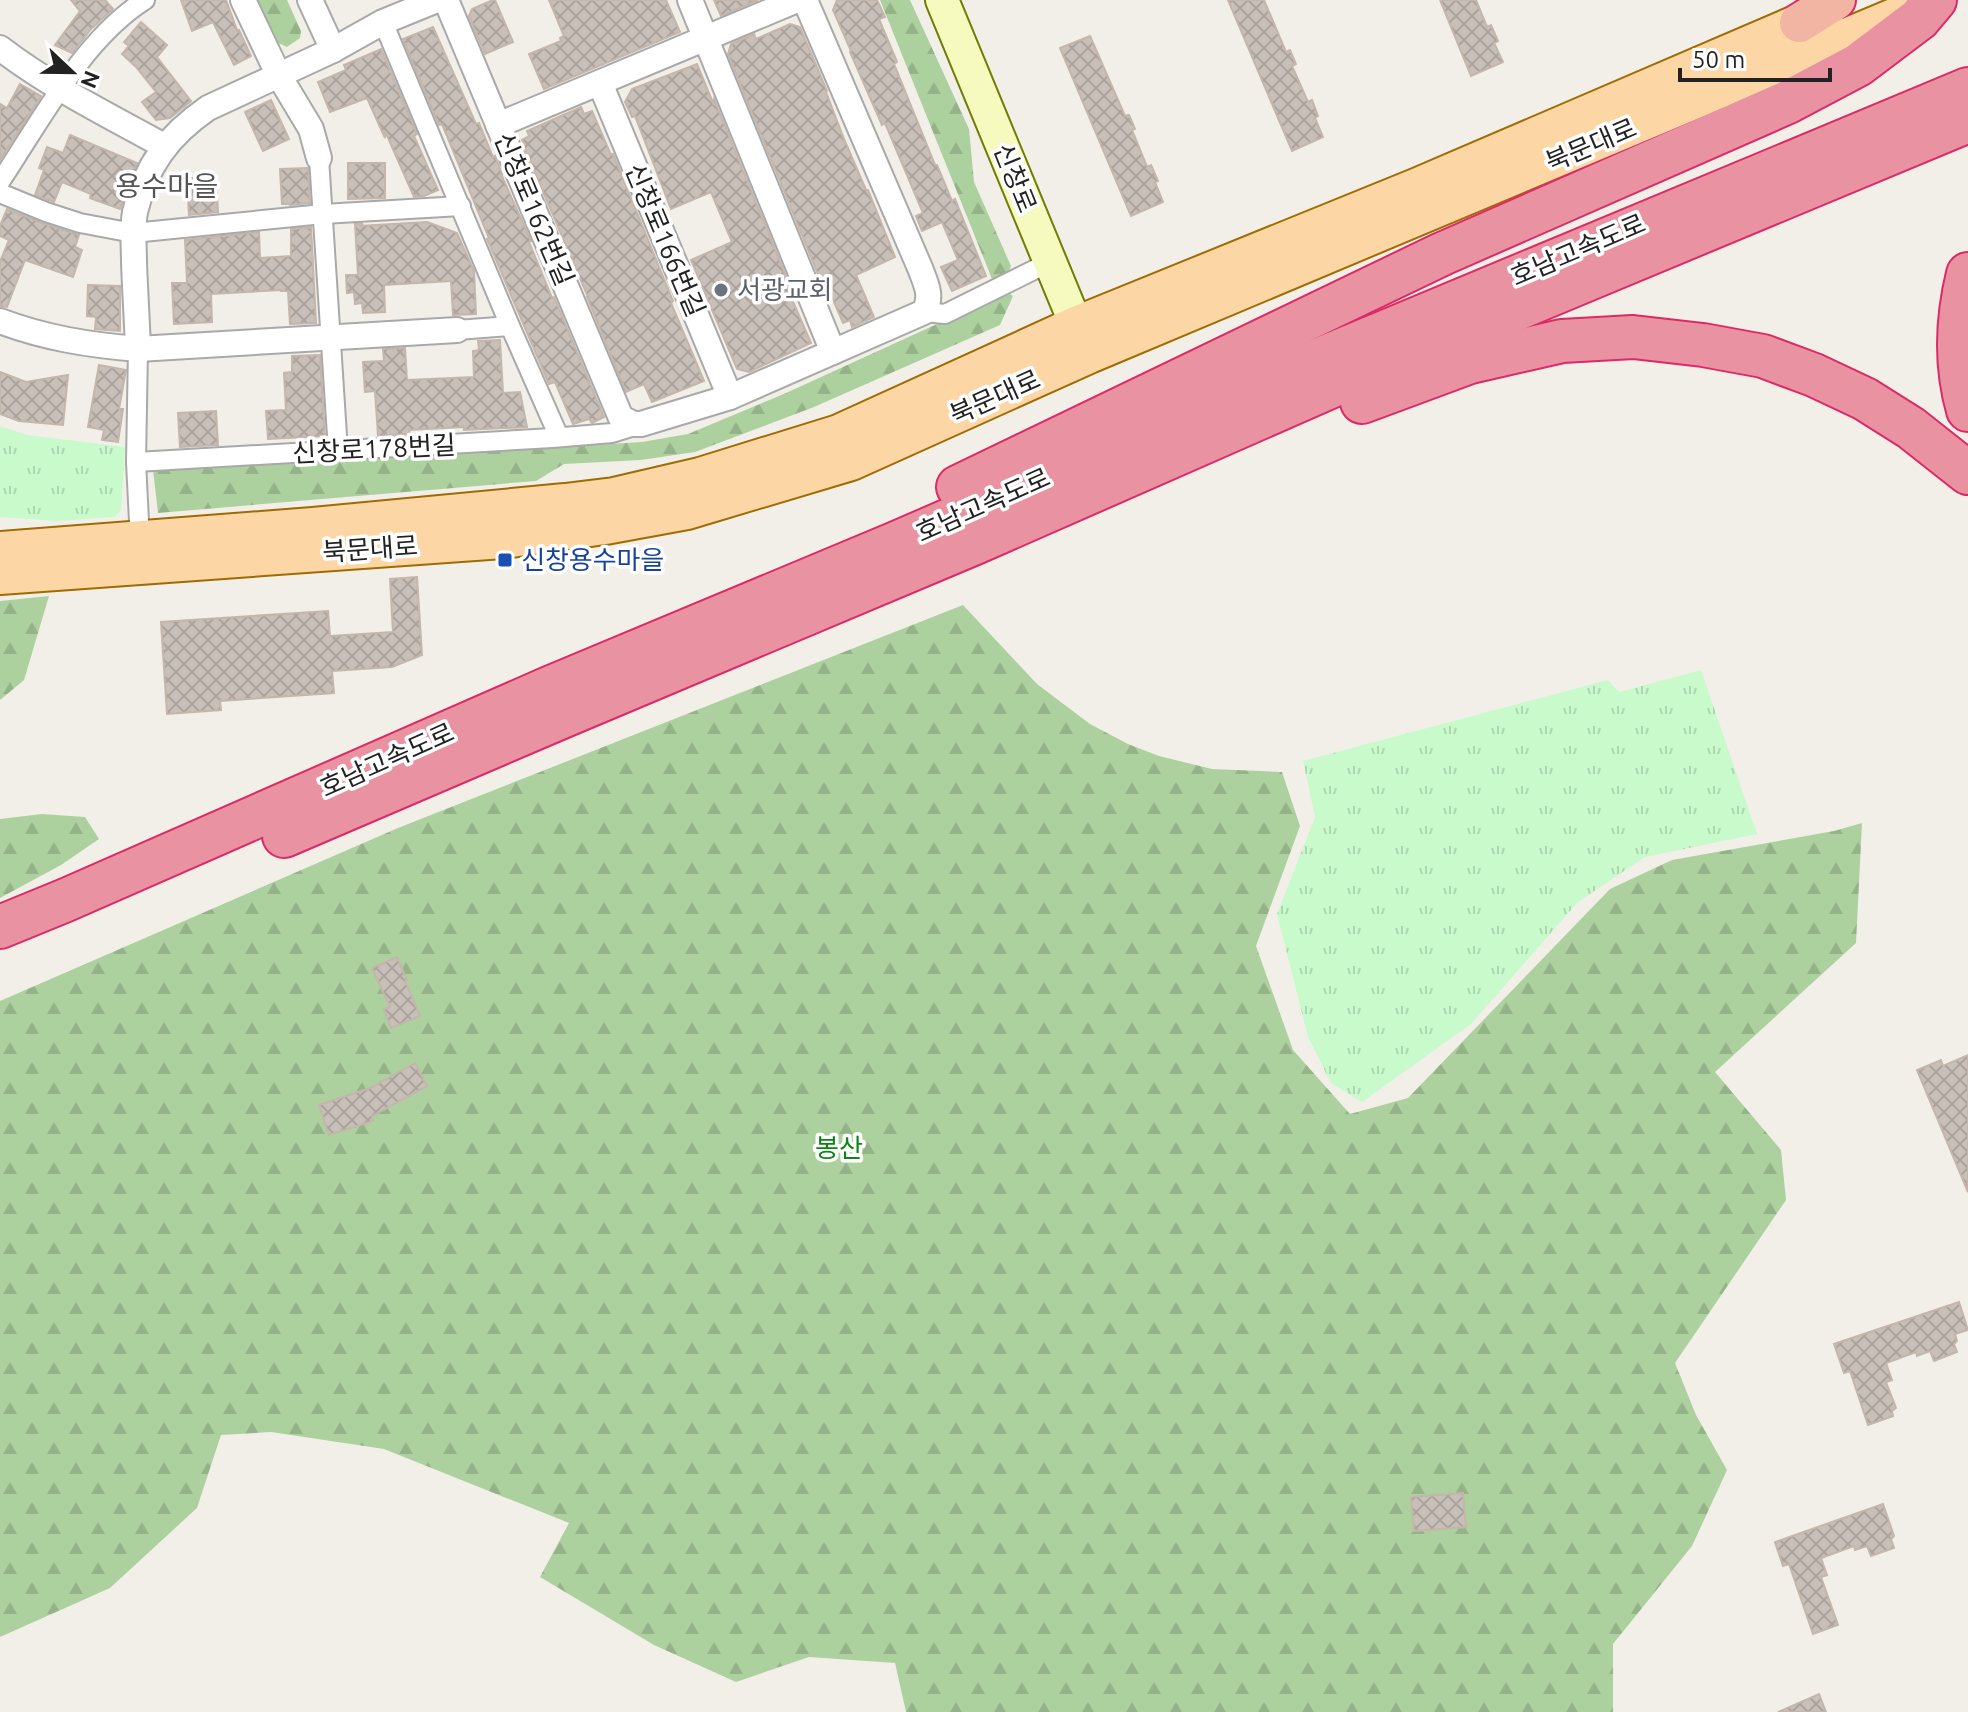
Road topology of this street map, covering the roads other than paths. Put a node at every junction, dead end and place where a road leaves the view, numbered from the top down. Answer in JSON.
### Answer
{"nodes":[{"id":1,"x":145,"y":0,"type":"edge"},
{"id":2,"x":243,"y":0,"type":"edge"},
{"id":3,"x":310,"y":0,"type":"edge"},
{"id":4,"x":437,"y":0,"type":"edge"},
{"id":5,"x":446,"y":0,"type":"edge"},
{"id":6,"x":690,"y":0,"type":"edge"},
{"id":7,"x":797,"y":0,"type":"edge"},
{"id":8,"x":805,"y":0,"type":"edge"},
{"id":9,"x":942,"y":0,"type":"edge"},
{"id":10,"x":1836,"y":0,"type":"edge"},
{"id":11,"x":1854,"y":0,"type":"edge"},
{"id":12,"x":1934,"y":0,"type":"edge"},
{"id":13,"x":122,"y":6,"type":"edge"},
{"id":14,"x":383,"y":22,"type":"junction"},
{"id":15,"x":1799,"y":23,"type":"junction"},
{"id":16,"x":706,"y":38,"type":"junction"},
{"id":17,"x":0,"y":48,"type":"edge"},
{"id":18,"x":333,"y":50,"type":"junction"},
{"id":19,"x":278,"y":74,"type":"junction"},
{"id":20,"x":600,"y":83,"type":"junction"},
{"id":21,"x":1968,"y":89,"type":"edge"},
{"id":22,"x":61,"y":90,"type":"junction"},
{"id":23,"x":1968,"y":121,"type":"edge"},
{"id":24,"x":498,"y":125,"type":"junction"},
{"id":25,"x":164,"y":146,"type":"junction"},
{"id":26,"x":319,"y":158,"type":"joint"},
{"id":27,"x":0,"y":182,"type":"edge"},
{"id":28,"x":0,"y":193,"type":"edge"},
{"id":29,"x":461,"y":206,"type":"junction"},
{"id":30,"x":323,"y":214,"type":"junction"},
{"id":31,"x":133,"y":233,"type":"junction"},
{"id":32,"x":1050,"y":262,"type":"junction"},
{"id":33,"x":1968,"y":274,"type":"edge"},
{"id":34,"x":924,"y":312,"type":"junction"},
{"id":35,"x":0,"y":321,"type":"edge"},
{"id":36,"x":510,"y":326,"type":"junction"},
{"id":37,"x":457,"y":330,"type":"joint"},
{"id":38,"x":330,"y":338,"type":"junction"},
{"id":39,"x":1082,"y":340,"type":"junction"},
{"id":40,"x":138,"y":349,"type":"junction"},
{"id":41,"x":833,"y":352,"type":"junction"},
{"id":42,"x":730,"y":397,"type":"junction"},
{"id":43,"x":1968,"y":410,"type":"edge"},
{"id":44,"x":625,"y":425,"type":"junction"},
{"id":45,"x":559,"y":437,"type":"junction"},
{"id":46,"x":338,"y":451,"type":"junction"},
{"id":47,"x":136,"y":462,"type":"junction"},
{"id":48,"x":1968,"y":473,"type":"edge"},
{"id":49,"x":139,"y":521,"type":"dead end"},
{"id":50,"x":975,"y":543,"type":"junction"},
{"id":51,"x":0,"y":550,"type":"edge"},
{"id":52,"x":0,"y":576,"type":"edge"},
{"id":53,"x":749,"y":604,"type":"junction"},
{"id":54,"x":0,"y":927,"type":"edge"},
{"id":55,"x":0,"y":958,"type":"edge"}],
"edges":[{"from":1,"to":13,"type":"street"},
{"from":2,"to":19,"type":"street"},
{"from":3,"to":18,"type":"street"},
{"from":4,"to":14,"type":"street"},
{"from":5,"to":24,"type":"street","name":"신창로162번길"},
{"from":6,"to":16,"type":"street"},
{"from":7,"to":16,"type":"street"},
{"from":8,"to":34,"type":"street"},
{"from":9,"to":32,"type":"main road","name":"신창로"},
{"from":10,"to":15,"type":"highway"},
{"from":11,"to":15,"type":"main road","name":"북문대로"},
{"from":12,"to":39,"type":"main road","name":"북문대로"},
{"from":12,"to":53,"type":"highway"},
{"from":13,"to":22,"type":"street"},
{"from":14,"to":18,"type":"street"},
{"from":14,"to":29,"type":"street"},
{"from":15,"to":39,"type":"main road","name":"북문대로"},
{"from":16,"to":20,"type":"street"},
{"from":16,"to":41,"type":"street"},
{"from":17,"to":22,"type":"street"},
{"from":18,"to":19,"type":"street"},
{"from":19,"to":25,"type":"street"},
{"from":19,"to":26,"type":"street"},
{"from":20,"to":24,"type":"street"},
{"from":20,"to":42,"type":"street","name":"신창로166번길"},
{"from":21,"to":53,"type":"highway","name":"호남고속도로"},
{"from":22,"to":25,"type":"street"},
{"from":22,"to":27,"type":"street"},
{"from":23,"to":50,"type":"highway","name":"호남고속도로"},
{"from":24,"to":44,"type":"street","name":"신창로162번길"},
{"from":25,"to":31,"type":"street"},
{"from":26,"to":30,"type":"street"},
{"from":28,"to":31,"type":"street"},
{"from":29,"to":30,"type":"street"},
{"from":29,"to":36,"type":"street"},
{"from":30,"to":31,"type":"street"},
{"from":30,"to":38,"type":"street"},
{"from":31,"to":40,"type":"street"},
{"from":32,"to":34,"type":"street"},
{"from":32,"to":39,"type":"main road","name":"신창로"},
{"from":33,"to":43,"type":"highway"},
{"from":34,"to":41,"type":"street","name":"신창로178번길"},
{"from":35,"to":40,"type":"street"},
{"from":36,"to":37,"type":"street"},
{"from":36,"to":45,"type":"street"},
{"from":37,"to":38,"type":"street"},
{"from":38,"to":40,"type":"street"},
{"from":38,"to":46,"type":"street"},
{"from":39,"to":51,"type":"main road","name":"북문대로"},
{"from":39,"to":52,"type":"main road","name":"북문대로"},
{"from":40,"to":47,"type":"street"},
{"from":41,"to":42,"type":"street","name":"신창로178번길"},
{"from":42,"to":44,"type":"street","name":"신창로178번길"},
{"from":44,"to":45,"type":"street","name":"신창로178번길"},
{"from":45,"to":46,"type":"street","name":"신창로178번길"},
{"from":46,"to":47,"type":"street","name":"신창로178번길"},
{"from":47,"to":49,"type":"street"},
{"from":48,"to":50,"type":"highway"},
{"from":50,"to":55,"type":"highway","name":"호남고속도로"},
{"from":53,"to":54,"type":"highway","name":"호남고속도로"}]}
